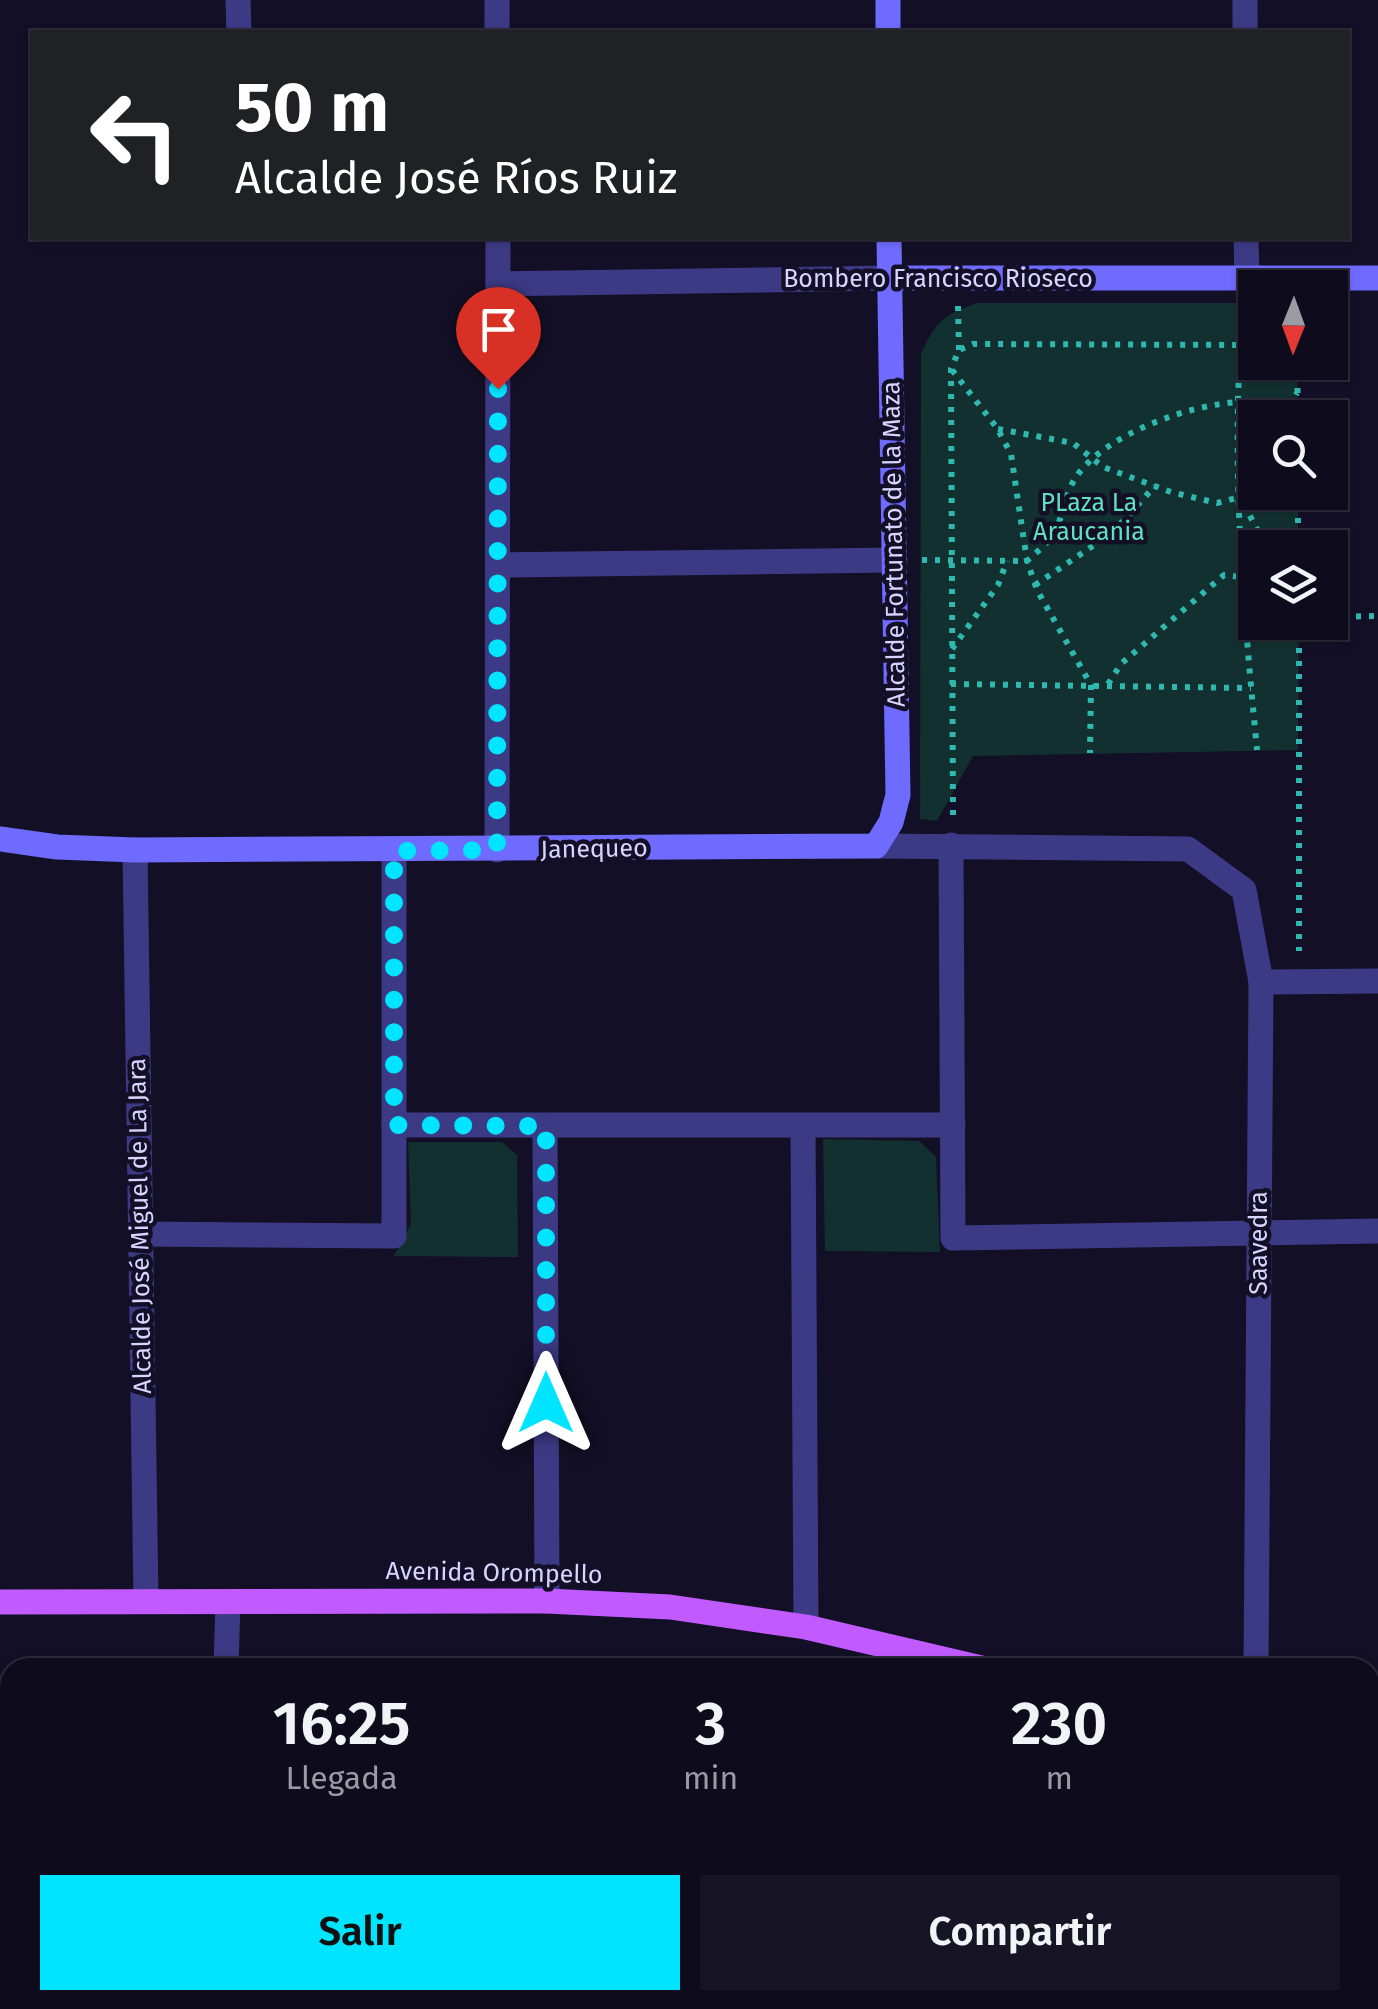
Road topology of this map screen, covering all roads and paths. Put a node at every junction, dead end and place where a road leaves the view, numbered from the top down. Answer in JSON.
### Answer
{"nodes":[{"id":1,"x":238,"y":0,"type":"edge"},
{"id":2,"x":496,"y":0,"type":"edge"},
{"id":3,"x":888,"y":0,"type":"edge"},
{"id":4,"x":1245,"y":0,"type":"edge"},
{"id":5,"x":240,"y":30,"type":"edge"},
{"id":6,"x":497,"y":30,"type":"edge"},
{"id":7,"x":888,"y":30,"type":"edge"},
{"id":8,"x":1245,"y":30,"type":"edge"},
{"id":9,"x":498,"y":240,"type":"edge"},
{"id":10,"x":890,"y":240,"type":"edge"},
{"id":11,"x":1246,"y":240,"type":"edge"},
{"id":12,"x":1247,"y":270,"type":"edge"},
{"id":13,"x":890,"y":278,"type":"junction"},
{"id":14,"x":958,"y":278,"type":"junction"},
{"id":15,"x":1238,"y":278,"type":"edge"},
{"id":16,"x":1348,"y":278,"type":"edge"},
{"id":17,"x":1378,"y":278,"type":"edge"},
{"id":18,"x":498,"y":284,"type":"junction"},
{"id":19,"x":1238,"y":345,"type":"edge"},
{"id":20,"x":960,"y":350,"type":"junction"},
{"id":21,"x":951,"y":368,"type":"junction"},
{"id":22,"x":1298,"y":380,"type":"edge"},
{"id":23,"x":1298,"y":392,"type":"junction"},
{"id":24,"x":1294,"y":400,"type":"edge"},
{"id":25,"x":1298,"y":400,"type":"edge"},
{"id":26,"x":1238,"y":402,"type":"edge"},
{"id":27,"x":997,"y":428,"type":"junction"},
{"id":28,"x":1094,"y":459,"type":"junction"},
{"id":29,"x":1154,"y":486,"type":"junction"},
{"id":30,"x":1238,"y":497,"type":"edge"},
{"id":31,"x":895,"y":560,"type":"junction"},
{"id":32,"x":951,"y":560,"type":"junction"},
{"id":33,"x":1007,"y":561,"type":"junction"},
{"id":34,"x":1027,"y":561,"type":"junction"},
{"id":35,"x":498,"y":564,"type":"junction"},
{"id":36,"x":1238,"y":577,"type":"edge"},
{"id":37,"x":1035,"y":584,"type":"junction"},
{"id":38,"x":1378,"y":616,"type":"edge"},
{"id":39,"x":1348,"y":617,"type":"edge"},
{"id":40,"x":1247,"y":640,"type":"edge"},
{"id":41,"x":1299,"y":640,"type":"edge"},
{"id":42,"x":951,"y":650,"type":"junction"},
{"id":43,"x":951,"y":684,"type":"junction"},
{"id":44,"x":1090,"y":684,"type":"junction"},
{"id":45,"x":1107,"y":685,"type":"junction"},
{"id":46,"x":1251,"y":688,"type":"junction"},
{"id":47,"x":1257,"y":750,"type":"dead end"},
{"id":48,"x":1090,"y":753,"type":"dead end"},
{"id":49,"x":0,"y":839,"type":"edge"},
{"id":50,"x":951,"y":845,"type":"junction"},
{"id":51,"x":876,"y":846,"type":"junction"},
{"id":52,"x":1188,"y":849,"type":"joint"},
{"id":53,"x":135,"y":850,"type":"junction"},
{"id":54,"x":497,"y":850,"type":"junction"},
{"id":55,"x":394,"y":851,"type":"junction"},
{"id":56,"x":1378,"y":981,"type":"edge"},
{"id":57,"x":1261,"y":982,"type":"junction"},
{"id":58,"x":1299,"y":982,"type":"junction"},
{"id":59,"x":394,"y":1125,"type":"junction"},
{"id":60,"x":953,"y":1125,"type":"junction"},
{"id":61,"x":546,"y":1126,"type":"junction"},
{"id":62,"x":803,"y":1126,"type":"junction"},
{"id":63,"x":1378,"y":1231,"type":"edge"},
{"id":64,"x":1260,"y":1232,"type":"junction"},
{"id":65,"x":140,"y":1234,"type":"junction"},
{"id":66,"x":146,"y":1601,"type":"junction"},
{"id":67,"x":0,"y":1602,"type":"edge"},
{"id":68,"x":228,"y":1602,"type":"junction"},
{"id":69,"x":547,"y":1602,"type":"junction"},
{"id":70,"x":806,"y":1627,"type":"junction"},
{"id":71,"x":226,"y":1658,"type":"edge"},
{"id":72,"x":938,"y":1658,"type":"edge"},
{"id":73,"x":1256,"y":1658,"type":"edge"}],
"edges":[{"from":1,"to":5,"type":"street"},
{"from":2,"to":6,"type":"street"},
{"from":3,"to":7,"type":"main road"},
{"from":4,"to":8,"type":"street"},
{"from":9,"to":18,"type":"street"},
{"from":10,"to":13,"type":"main road","name":"Alcalde Fortunato de la Maza"},
{"from":11,"to":12,"type":"street"},
{"from":13,"to":14,"type":"main road","name":"Bombero Francisco Rioseco"},
{"from":13,"to":18,"type":"street","name":"Bombero Francisco Rioseco"},
{"from":13,"to":31,"type":"main road","name":"Alcalde Fortunato de la Maza"},
{"from":14,"to":15,"type":"main road","name":"Bombero Francisco Rioseco"},
{"from":14,"to":20,"type":"path"},
{"from":16,"to":17,"type":"main road","name":"Bombero Francisco Rioseco"},
{"from":18,"to":35,"type":"street"},
{"from":19,"to":20,"type":"path"},
{"from":20,"to":21,"type":"path"},
{"from":21,"to":27,"type":"path"},
{"from":21,"to":32,"type":"path"},
{"from":22,"to":23,"type":"path"},
{"from":23,"to":24,"type":"path"},
{"from":23,"to":25,"type":"path"},
{"from":26,"to":28,"type":"path"},
{"from":27,"to":28,"type":"path"},
{"from":27,"to":34,"type":"path"},
{"from":28,"to":29,"type":"path"},
{"from":28,"to":34,"type":"path"},
{"from":29,"to":30,"type":"path"},
{"from":29,"to":37,"type":"path"},
{"from":31,"to":32,"type":"path"},
{"from":31,"to":35,"type":"street"},
{"from":31,"to":51,"type":"main road","name":"Alcalde Fortunato de la Maza"},
{"from":32,"to":33,"type":"path"},
{"from":32,"to":42,"type":"path"},
{"from":33,"to":34,"type":"path"},
{"from":33,"to":42,"type":"path"},
{"from":34,"to":37,"type":"path"},
{"from":35,"to":54,"type":"street"},
{"from":36,"to":45,"type":"path"},
{"from":37,"to":44,"type":"path"},
{"from":38,"to":39,"type":"path"},
{"from":40,"to":46,"type":"path"},
{"from":41,"to":58,"type":"path"},
{"from":42,"to":43,"type":"path"},
{"from":43,"to":44,"type":"path"},
{"from":43,"to":50,"type":"path"},
{"from":44,"to":45,"type":"path"},
{"from":44,"to":48,"type":"path"},
{"from":45,"to":46,"type":"path"},
{"from":46,"to":47,"type":"path"},
{"from":49,"to":53,"type":"main road","name":"Janequeo"},
{"from":50,"to":51,"type":"street","name":"Janequeo"},
{"from":50,"to":52,"type":"street","name":"Janequeo"},
{"from":50,"to":60,"type":"street"},
{"from":51,"to":54,"type":"main road","name":"Janequeo"},
{"from":52,"to":57,"type":"street","name":"Saavedra"},
{"from":53,"to":55,"type":"main road","name":"Janequeo"},
{"from":53,"to":65,"type":"street","name":"Alcalde José Miguel de La Jara"},
{"from":54,"to":55,"type":"main road","name":"Janequeo"},
{"from":55,"to":59,"type":"street"},
{"from":56,"to":58,"type":"street"},
{"from":57,"to":58,"type":"street"},
{"from":57,"to":64,"type":"street","name":"Saavedra"},
{"from":59,"to":61,"type":"street"},
{"from":59,"to":65,"type":"street"},
{"from":60,"to":62,"type":"street"},
{"from":60,"to":64,"type":"street"},
{"from":61,"to":62,"type":"street"},
{"from":61,"to":69,"type":"street"},
{"from":62,"to":70,"type":"street"},
{"from":63,"to":64,"type":"street"},
{"from":64,"to":73,"type":"street","name":"Saavedra"},
{"from":65,"to":66,"type":"street","name":"Alcalde José Miguel de La Jara"},
{"from":66,"to":67,"type":"main road","name":"Avenida Orompello"},
{"from":66,"to":68,"type":"main road","name":"Avenida Orompello"},
{"from":68,"to":69,"type":"main road","name":"Avenida Orompello"},
{"from":68,"to":71,"type":"street"},
{"from":69,"to":70,"type":"main road","name":"Avenida Orompello"},
{"from":70,"to":72,"type":"main road","name":"Avenida Orompello"}]}
